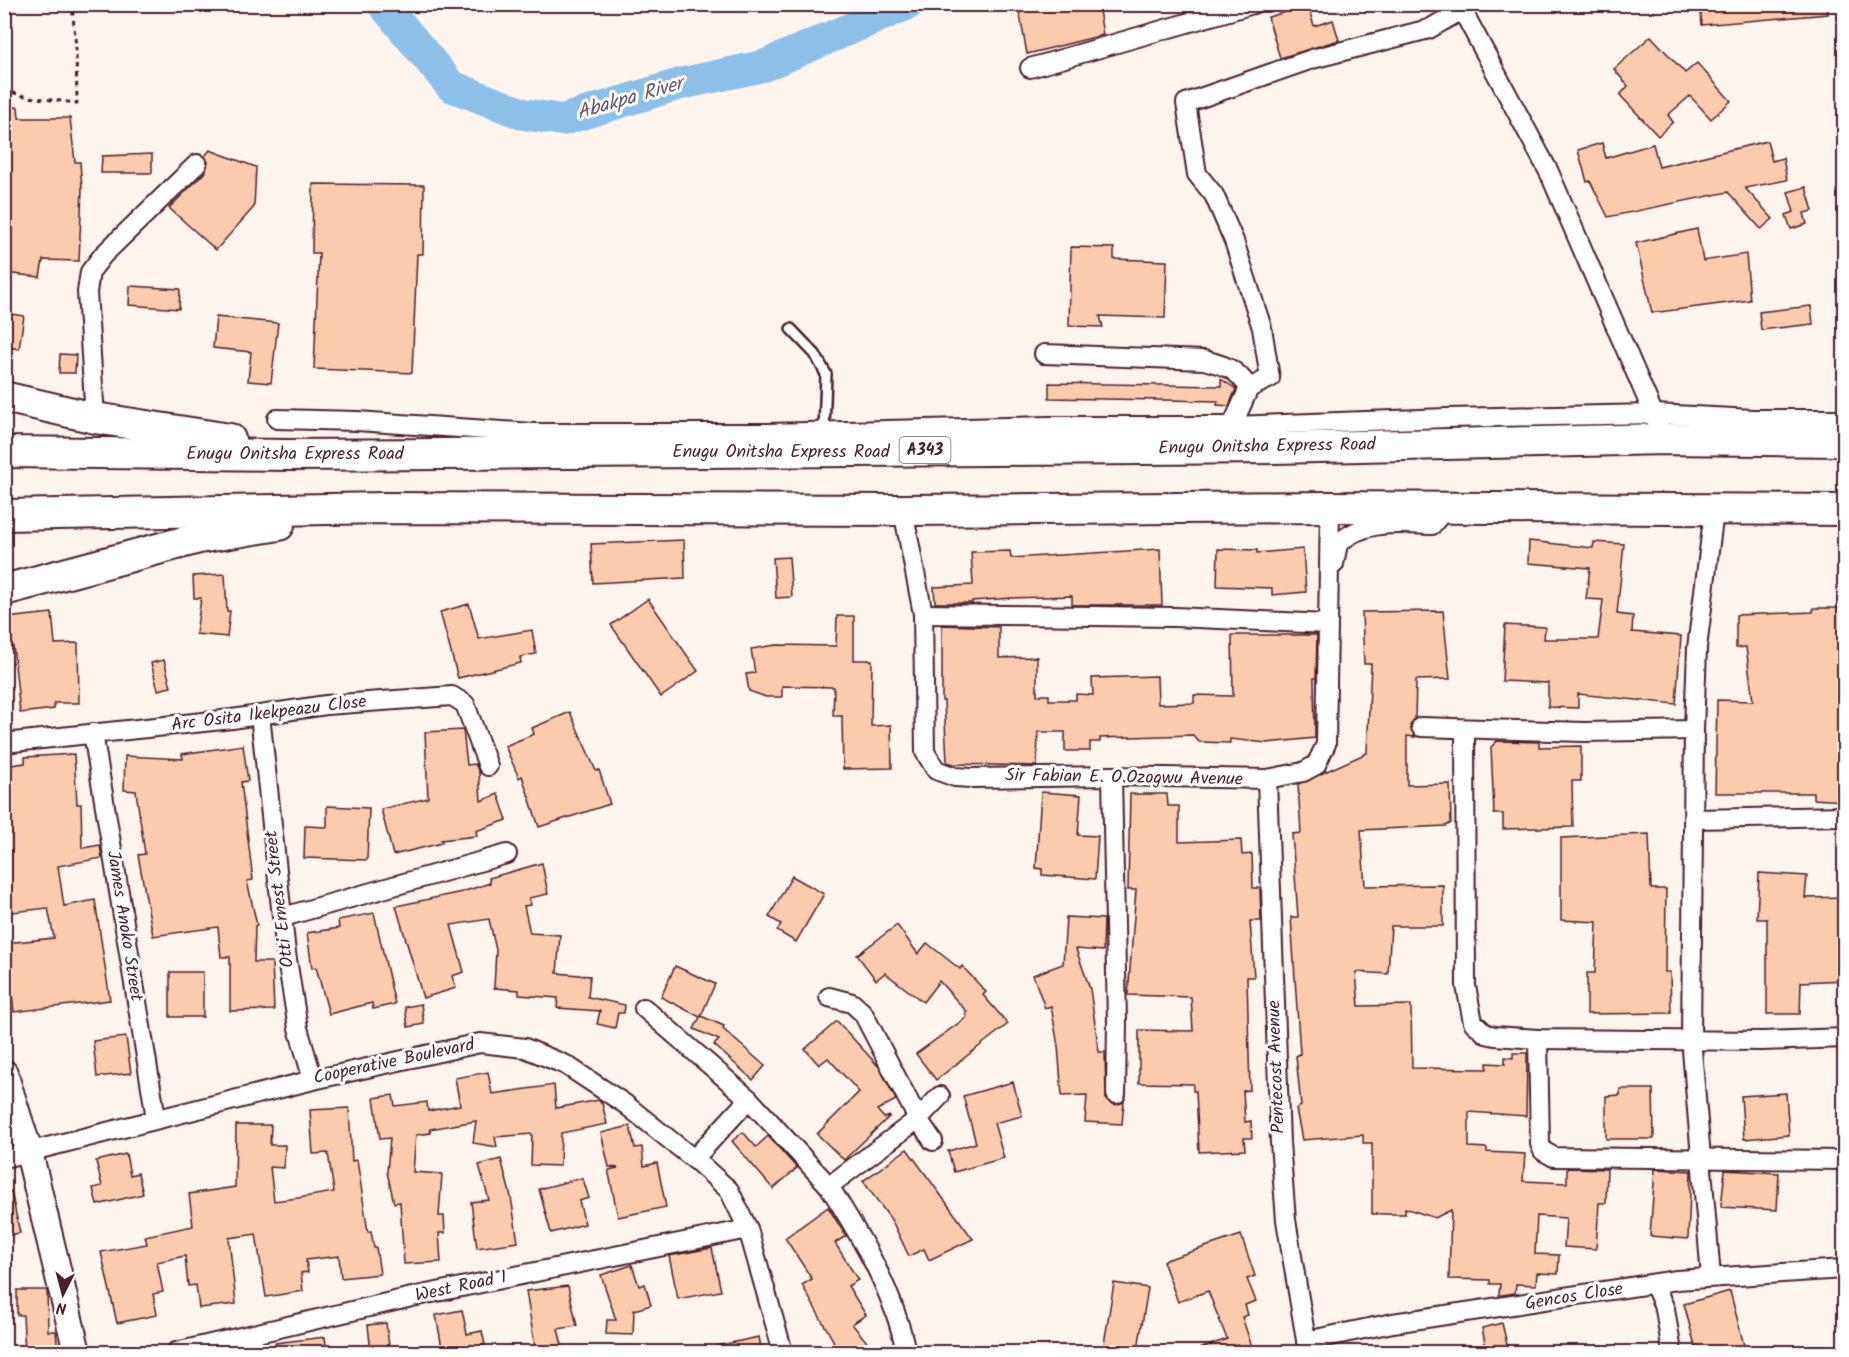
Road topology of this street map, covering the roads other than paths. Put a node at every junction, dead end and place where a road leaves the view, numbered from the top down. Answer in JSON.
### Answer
{"nodes":[{"id":1,"x":1253,"y":4,"type":"edge"},
{"id":2,"x":1460,"y":7,"type":"edge"},
{"id":3,"x":1030,"y":68,"type":"dead end"},
{"id":4,"x":197,"y":164,"type":"dead end"},
{"id":5,"x":791,"y":329,"type":"dead end"},
{"id":6,"x":1044,"y":354,"type":"dead end"},
{"id":7,"x":1249,"y":388,"type":"junction"},
{"id":8,"x":4,"y":397,"type":"edge"},
{"id":9,"x":95,"y":418,"type":"junction"},
{"id":10,"x":1845,"y":418,"type":"edge"},
{"id":11,"x":277,"y":419,"type":"dead end"},
{"id":12,"x":1232,"y":426,"type":"junction"},
{"id":13,"x":1659,"y":427,"type":"junction"},
{"id":14,"x":824,"y":432,"type":"junction"},
{"id":15,"x":1845,"y":441,"type":"edge"},
{"id":16,"x":4,"y":452,"type":"edge"},
{"id":17,"x":289,"y":455,"type":"junction"},
{"id":18,"x":1330,"y":507,"type":"junction"},
{"id":19,"x":384,"y":508,"type":"junction"},
{"id":20,"x":1445,"y":509,"type":"junction"},
{"id":21,"x":903,"y":510,"type":"junction"},
{"id":22,"x":1845,"y":510,"type":"edge"},
{"id":23,"x":1714,"y":511,"type":"junction"},
{"id":24,"x":4,"y":515,"type":"edge"},
{"id":25,"x":1328,"y":573,"type":"junction"},
{"id":26,"x":4,"y":590,"type":"edge"},
{"id":27,"x":923,"y":614,"type":"junction"},
{"id":28,"x":1327,"y":624,"type":"junction"},
{"id":29,"x":260,"y":715,"type":"junction"},
{"id":30,"x":1421,"y":727,"type":"dead end"},
{"id":31,"x":1465,"y":729,"type":"junction"},
{"id":32,"x":1694,"y":730,"type":"junction"},
{"id":33,"x":93,"y":733,"type":"junction"},
{"id":34,"x":4,"y":743,"type":"edge"},
{"id":35,"x":488,"y":766,"type":"dead end"},
{"id":36,"x":1112,"y":776,"type":"junction"},
{"id":37,"x":1267,"y":779,"type":"junction"},
{"id":38,"x":1845,"y":816,"type":"edge"},
{"id":39,"x":1693,"y":819,"type":"junction"},
{"id":40,"x":507,"y":854,"type":"dead end"},
{"id":41,"x":284,"y":917,"type":"junction"},
{"id":42,"x":829,"y":997,"type":"dead end"},
{"id":43,"x":644,"y":1008,"type":"dead end"},
{"id":44,"x":1691,"y":1038,"type":"junction"},
{"id":45,"x":1845,"y":1038,"type":"edge"},
{"id":46,"x":1538,"y":1039,"type":"junction"},
{"id":47,"x":4,"y":1074,"type":"edge"},
{"id":48,"x":313,"y":1080,"type":"junction"},
{"id":49,"x":1116,"y":1094,"type":"dead end"},
{"id":50,"x":940,"y":1096,"type":"dead end"},
{"id":51,"x":749,"y":1099,"type":"junction"},
{"id":52,"x":156,"y":1118,"type":"junction"},
{"id":53,"x":918,"y":1119,"type":"junction"},
{"id":54,"x":933,"y":1141,"type":"dead end"},
{"id":55,"x":17,"y":1155,"type":"edge"},
{"id":56,"x":1701,"y":1157,"type":"junction"},
{"id":57,"x":694,"y":1158,"type":"junction"},
{"id":58,"x":1845,"y":1160,"type":"edge"},
{"id":59,"x":829,"y":1186,"type":"junction"},
{"id":60,"x":748,"y":1229,"type":"junction"},
{"id":61,"x":1845,"y":1269,"type":"edge"},
{"id":62,"x":1711,"y":1277,"type":"junction"},
{"id":63,"x":1654,"y":1284,"type":"junction"},
{"id":64,"x":1307,"y":1347,"type":"edge"},
{"id":65,"x":77,"y":1353,"type":"edge"},
{"id":66,"x":176,"y":1353,"type":"edge"},
{"id":67,"x":783,"y":1353,"type":"edge"},
{"id":68,"x":906,"y":1353,"type":"edge"},
{"id":69,"x":1672,"y":1353,"type":"edge"}],
"edges":[{"from":1,"to":3,"type":"street"},
{"from":2,"to":7,"type":"street"},
{"from":2,"to":13,"type":"street"},
{"from":4,"to":9,"type":"street"},
{"from":5,"to":14,"type":"lane"},
{"from":6,"to":7,"type":"street"},
{"from":7,"to":12,"type":"street"},
{"from":8,"to":9,"type":"highway"},
{"from":9,"to":17,"type":"highway"},
{"from":10,"to":13,"type":"street"},
{"from":11,"to":14,"type":"street"},
{"from":12,"to":13,"type":"street"},
{"from":12,"to":14,"type":"street"},
{"from":13,"to":15,"type":"highway","name":"Enugu Onitsha Express Road","number":"A343"},
{"from":13,"to":17,"type":"highway","name":"Enugu Onitsha Express Road","number":"A343"},
{"from":16,"to":17,"type":"highway","name":"Enugu Onitsha Express Road","number":"A343"},
{"from":18,"to":20,"type":"highway"},
{"from":18,"to":21,"type":"highway"},
{"from":18,"to":25,"type":"street","name":"Sir Fabian E. O.Ozogwu Avenue"},
{"from":19,"to":21,"type":"highway"},
{"from":19,"to":24,"type":"highway"},
{"from":19,"to":26,"type":"highway"},
{"from":20,"to":23,"type":"highway"},
{"from":20,"to":25,"type":"street"},
{"from":21,"to":27,"type":"street","name":"Sir Fabian E. O.Ozogwu Avenue"},
{"from":22,"to":23,"type":"highway"},
{"from":23,"to":32,"type":"street"},
{"from":25,"to":28,"type":"street","name":"Sir Fabian E. O.Ozogwu Avenue"},
{"from":27,"to":28,"type":"street"},
{"from":27,"to":36,"type":"street","name":"Sir Fabian E. O.Ozogwu Avenue"},
{"from":28,"to":37,"type":"street","name":"Sir Fabian E. O.Ozogwu Avenue"},
{"from":29,"to":33,"type":"street","name":"Arc Osita Ikekpeazu Close"},
{"from":29,"to":35,"type":"street","name":"Arc Osita Ikekpeazu Close"},
{"from":29,"to":41,"type":"street","name":"Otti Ernest Street"},
{"from":30,"to":31,"type":"street"},
{"from":31,"to":32,"type":"street"},
{"from":31,"to":46,"type":"street"},
{"from":32,"to":39,"type":"street"},
{"from":33,"to":34,"type":"street","name":"Arc Osita Ikekpeazu Close"},
{"from":33,"to":52,"type":"street","name":"James Anoko Street"},
{"from":36,"to":37,"type":"street","name":"Sir Fabian E. O.Ozogwu Avenue"},
{"from":36,"to":49,"type":"street"},
{"from":37,"to":64,"type":"street","name":"Pentecost Avenue"},
{"from":38,"to":39,"type":"street"},
{"from":39,"to":44,"type":"street"},
{"from":40,"to":41,"type":"street"},
{"from":41,"to":48,"type":"street","name":"Otti Ernest Street"},
{"from":42,"to":53,"type":"street"},
{"from":43,"to":51,"type":"street"},
{"from":44,"to":45,"type":"street"},
{"from":44,"to":46,"type":"street"},
{"from":44,"to":56,"type":"street"},
{"from":46,"to":56,"type":"street"},
{"from":47,"to":55,"type":"main road"},
{"from":48,"to":52,"type":"street","name":"Cooperative Boulevard"},
{"from":48,"to":57,"type":"street","name":"Cooperative Boulevard"},
{"from":50,"to":53,"type":"street"},
{"from":51,"to":57,"type":"street"},
{"from":51,"to":59,"type":"street"},
{"from":52,"to":55,"type":"street","name":"Cooperative Boulevard"},
{"from":53,"to":54,"type":"street"},
{"from":53,"to":59,"type":"street"},
{"from":55,"to":65,"type":"main road"},
{"from":56,"to":58,"type":"street"},
{"from":56,"to":62,"type":"street"},
{"from":57,"to":60,"type":"street","name":"Cooperative Boulevard"},
{"from":59,"to":68,"type":"street"},
{"from":60,"to":66,"type":"street","name":"West Road 1"},
{"from":60,"to":67,"type":"street","name":"Cooperative Boulevard"},
{"from":61,"to":62,"type":"street","name":"Gencos Close"},
{"from":62,"to":63,"type":"street","name":"Gencos Close"},
{"from":63,"to":64,"type":"street","name":"Gencos Close"},
{"from":63,"to":69,"type":"street"}]}
